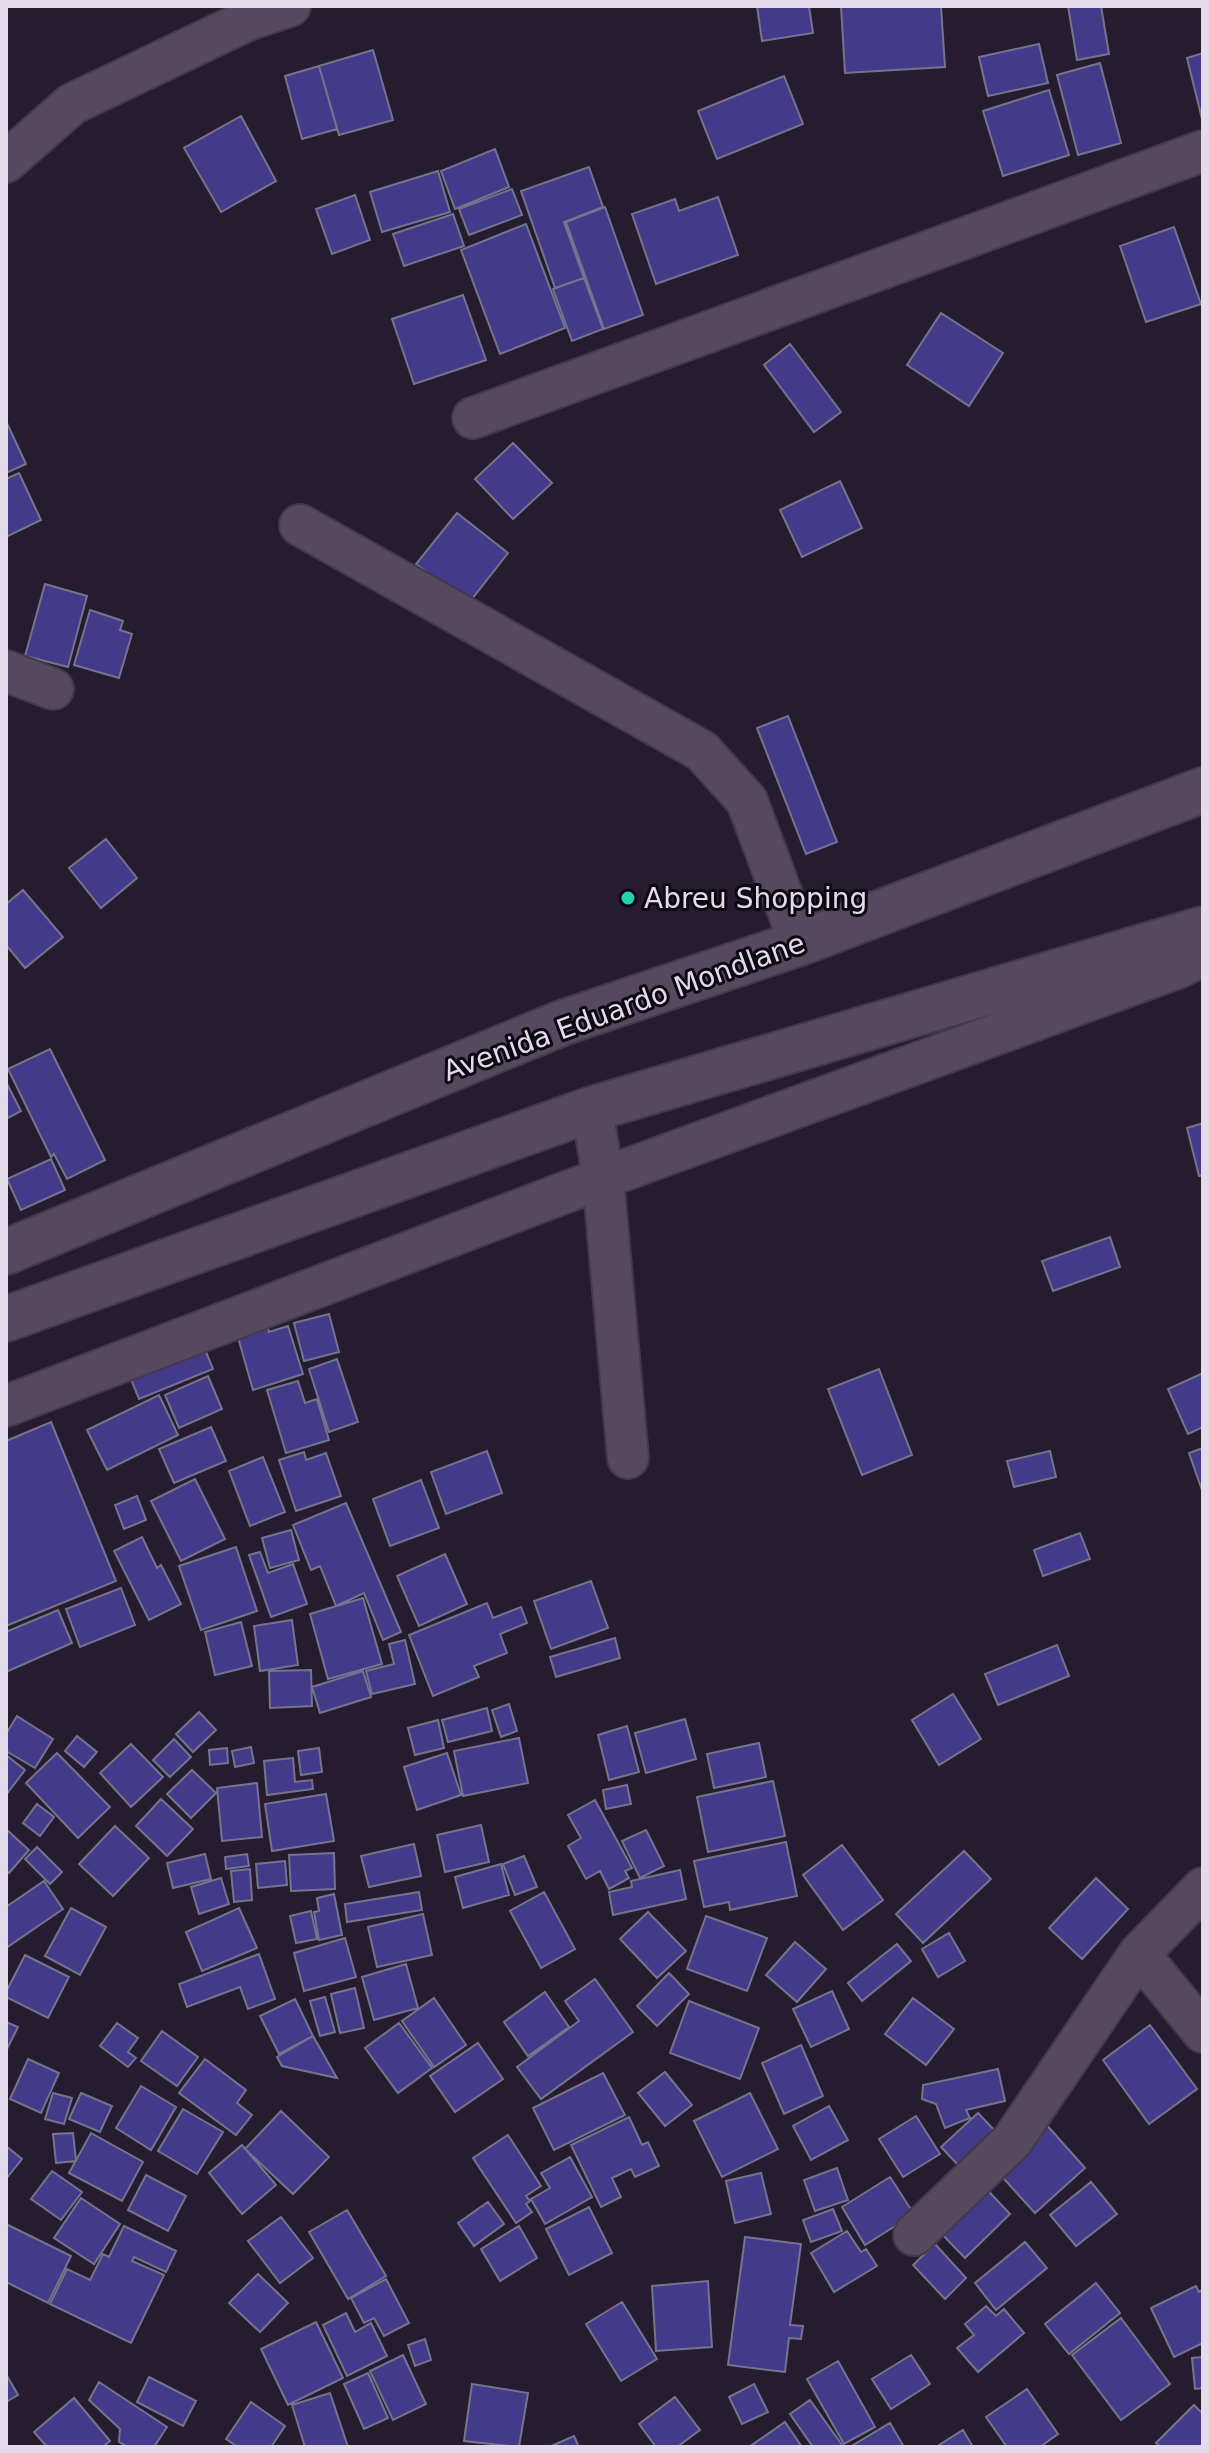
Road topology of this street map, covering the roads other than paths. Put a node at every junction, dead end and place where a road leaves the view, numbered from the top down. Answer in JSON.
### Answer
{"nodes":[{"id":1,"x":290,"y":6,"type":"edge"},
{"id":2,"x":1203,"y":151,"type":"edge"},
{"id":3,"x":6,"y":162,"type":"edge"},
{"id":4,"x":473,"y":418,"type":"dead end"},
{"id":5,"x":300,"y":525,"type":"dead end"},
{"id":6,"x":6,"y":671,"type":"edge"},
{"id":7,"x":53,"y":689,"type":"dead end"},
{"id":8,"x":1203,"y":790,"type":"edge"},
{"id":9,"x":1203,"y":929,"type":"edge"},
{"id":10,"x":800,"y":943,"type":"junction"},
{"id":11,"x":1203,"y":955,"type":"edge"},
{"id":12,"x":592,"y":1109,"type":"junction"},
{"id":13,"x":603,"y":1178,"type":"junction"},
{"id":14,"x":6,"y":1252,"type":"edge"},
{"id":15,"x":6,"y":1319,"type":"edge"},
{"id":16,"x":6,"y":1406,"type":"edge"},
{"id":17,"x":628,"y":1458,"type":"dead end"},
{"id":18,"x":1203,"y":1888,"type":"edge"},
{"id":19,"x":1139,"y":1954,"type":"junction"},
{"id":20,"x":1203,"y":2032,"type":"edge"},
{"id":21,"x":914,"y":2235,"type":"dead end"}],
"edges":[{"from":1,"to":3,"type":"street"},
{"from":2,"to":4,"type":"street"},
{"from":5,"to":10,"type":"street"},
{"from":6,"to":7,"type":"street"},
{"from":8,"to":10,"type":"main road","name":"Avenida Eduardo Mondlane"},
{"from":9,"to":12,"type":"main road"},
{"from":10,"to":14,"type":"main road","name":"Avenida Eduardo Mondlane"},
{"from":11,"to":13,"type":"street"},
{"from":12,"to":13,"type":"street"},
{"from":12,"to":15,"type":"main road"},
{"from":13,"to":16,"type":"street"},
{"from":13,"to":17,"type":"street"},
{"from":18,"to":19,"type":"street"},
{"from":19,"to":20,"type":"street"},
{"from":19,"to":21,"type":"street"}]}
